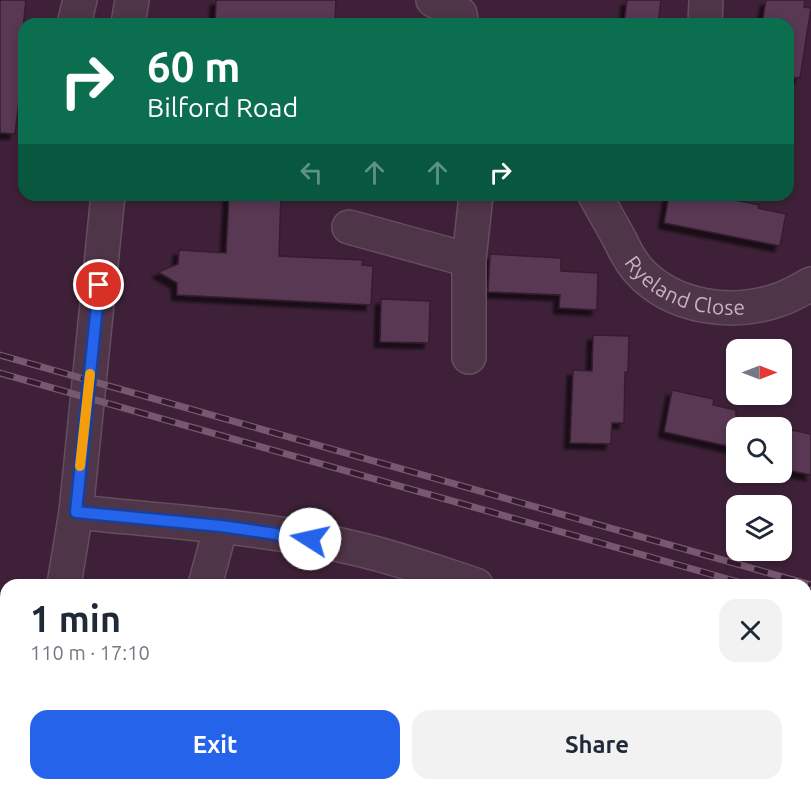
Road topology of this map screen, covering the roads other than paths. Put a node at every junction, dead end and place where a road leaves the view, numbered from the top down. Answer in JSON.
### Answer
{"nodes":[{"id":1,"x":80,"y":0,"type":"edge"},
{"id":2,"x":132,"y":0,"type":"edge"},
{"id":3,"x":433,"y":0,"type":"edge"},
{"id":4,"x":706,"y":0,"type":"edge"},
{"id":5,"x":76,"y":18,"type":"edge"},
{"id":6,"x":129,"y":18,"type":"edge"},
{"id":7,"x":461,"y":18,"type":"edge"},
{"id":8,"x":705,"y":18,"type":"edge"},
{"id":9,"x":107,"y":201,"type":"edge"},
{"id":10,"x":475,"y":201,"type":"edge"},
{"id":11,"x":598,"y":201,"type":"edge"},
{"id":12,"x":349,"y":226,"type":"dead end"},
{"id":13,"x":469,"y":260,"type":"junction"},
{"id":14,"x":811,"y":284,"type":"edge"},
{"id":15,"x":469,"y":357,"type":"dead end"},
{"id":16,"x":76,"y":512,"type":"junction"},
{"id":17,"x":221,"y":526,"type":"junction"},
{"id":18,"x":65,"y":579,"type":"edge"},
{"id":19,"x":207,"y":579,"type":"edge"},
{"id":20,"x":457,"y":579,"type":"edge"}],
"edges":[{"from":1,"to":5,"type":"street"},
{"from":2,"to":6,"type":"street"},
{"from":3,"to":7,"type":"street"},
{"from":4,"to":8,"type":"street"},
{"from":9,"to":16,"type":"street"},
{"from":10,"to":13,"type":"street"},
{"from":11,"to":14,"type":"street","name":"Ryeland Close"},
{"from":12,"to":13,"type":"street"},
{"from":13,"to":15,"type":"street"},
{"from":16,"to":17,"type":"street"},
{"from":16,"to":18,"type":"street"},
{"from":17,"to":19,"type":"street"},
{"from":17,"to":20,"type":"street"}]}
